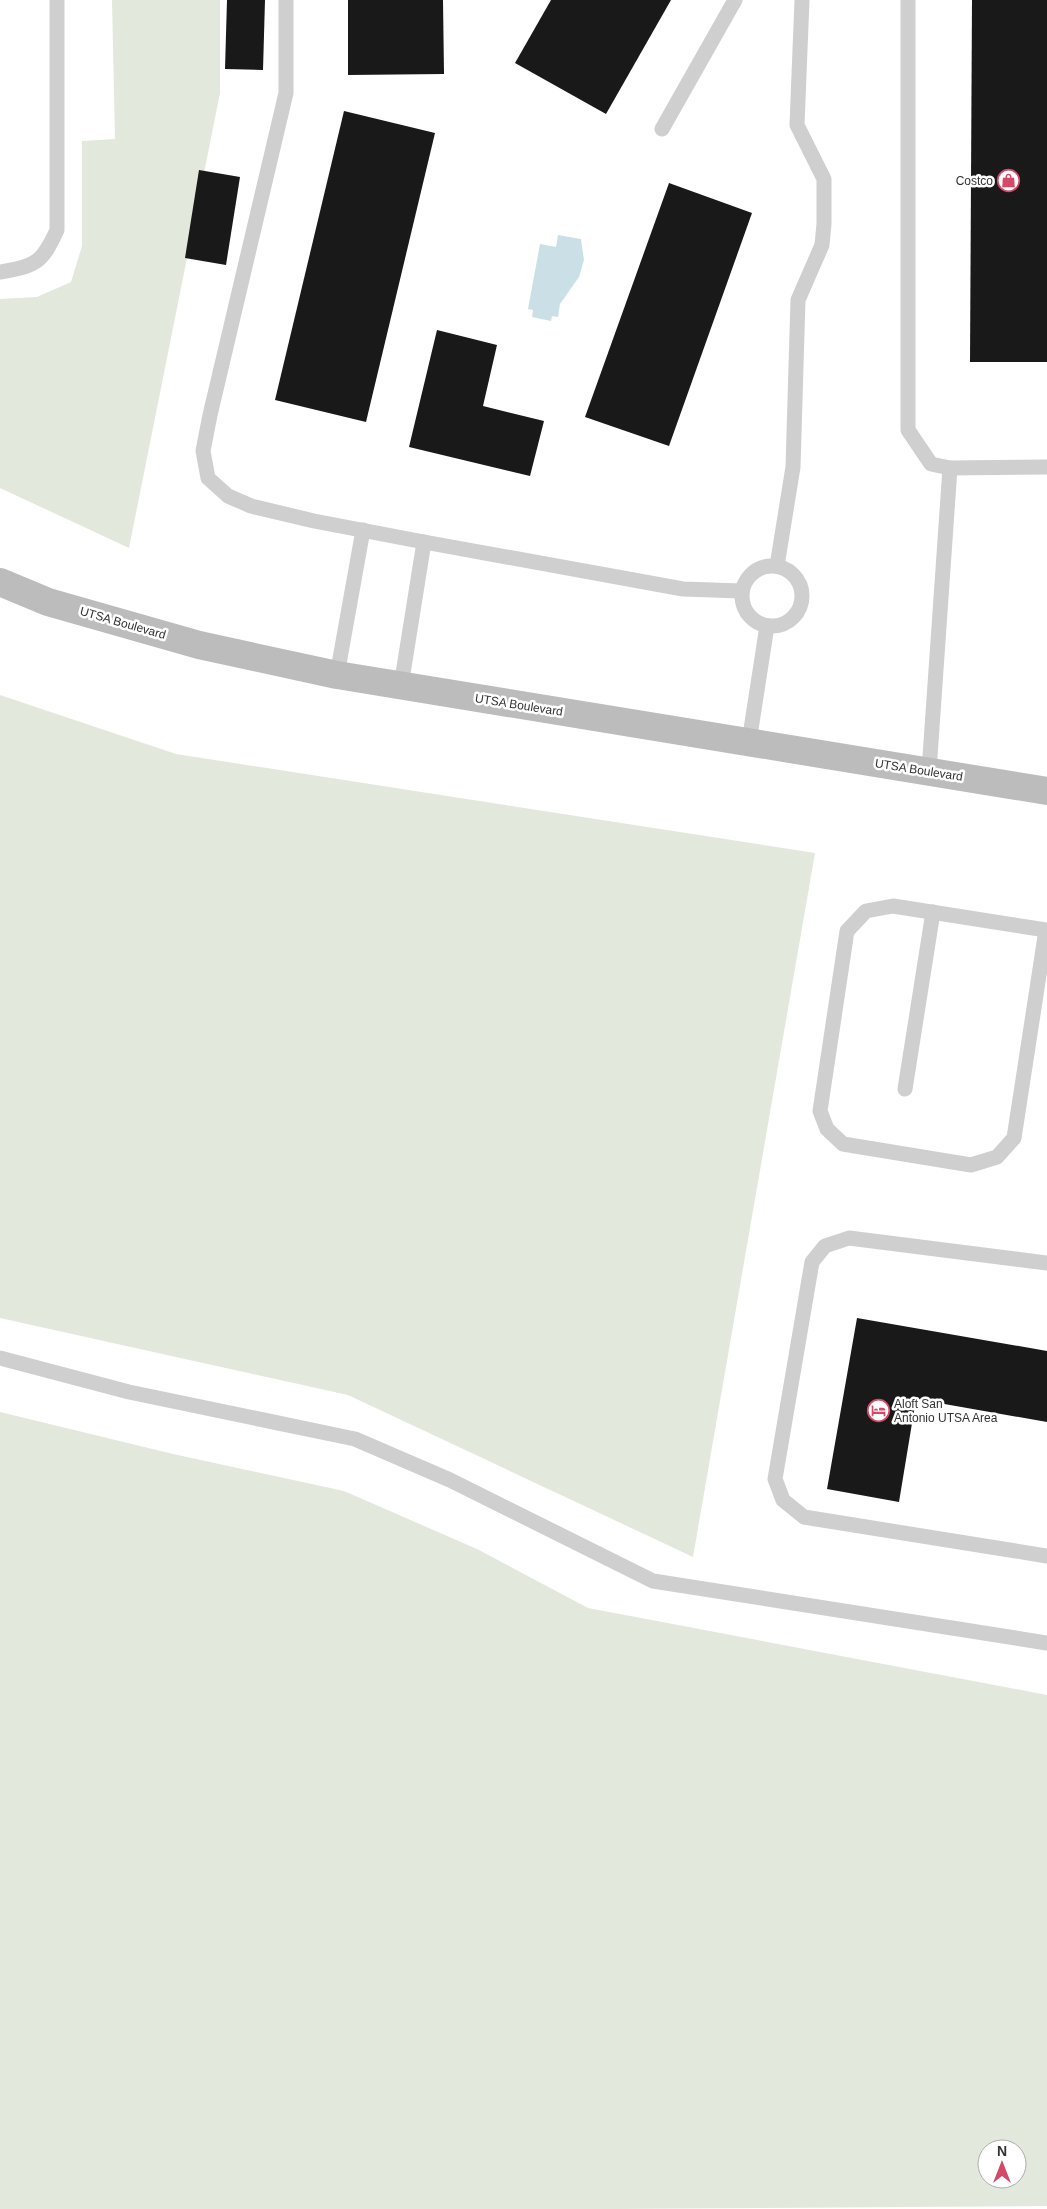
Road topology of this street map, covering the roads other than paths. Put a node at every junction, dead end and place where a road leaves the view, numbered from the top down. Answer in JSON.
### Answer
{"nodes":[{"id":1,"x":57,"y":0,"type":"edge"},
{"id":2,"x":286,"y":0,"type":"edge"},
{"id":3,"x":735,"y":0,"type":"edge"},
{"id":4,"x":802,"y":0,"type":"edge"},
{"id":5,"x":908,"y":0,"type":"edge"},
{"id":6,"x":662,"y":129,"type":"dead end"},
{"id":7,"x":0,"y":272,"type":"edge"},
{"id":8,"x":1047,"y":467,"type":"edge"},
{"id":9,"x":950,"y":468,"type":"junction"},
{"id":10,"x":362,"y":530,"type":"junction"},
{"id":11,"x":424,"y":542,"type":"junction"},
{"id":12,"x":777,"y":566,"type":"junction"},
{"id":13,"x":0,"y":582,"type":"edge"},
{"id":14,"x":741,"y":591,"type":"junction"},
{"id":15,"x":767,"y":626,"type":"junction"},
{"id":16,"x":337,"y":675,"type":"junction"},
{"id":17,"x":401,"y":686,"type":"junction"},
{"id":18,"x":749,"y":742,"type":"junction"},
{"id":19,"x":929,"y":771,"type":"junction"},
{"id":20,"x":1047,"y":791,"type":"edge"},
{"id":21,"x":934,"y":912,"type":"junction"},
{"id":22,"x":1047,"y":930,"type":"edge"},
{"id":23,"x":905,"y":1089,"type":"dead end"},
{"id":24,"x":1047,"y":1263,"type":"edge"},
{"id":25,"x":0,"y":1358,"type":"edge"},
{"id":26,"x":1047,"y":1556,"type":"edge"},
{"id":27,"x":1047,"y":1643,"type":"edge"}],
"edges":[{"from":1,"to":7,"type":"lane"},
{"from":2,"to":10,"type":"lane"},
{"from":3,"to":6,"type":"lane"},
{"from":4,"to":12,"type":"lane"},
{"from":5,"to":9,"type":"lane"},
{"from":8,"to":9,"type":"lane"},
{"from":9,"to":19,"type":"lane"},
{"from":10,"to":11,"type":"lane"},
{"from":10,"to":16,"type":"lane"},
{"from":11,"to":14,"type":"lane"},
{"from":11,"to":17,"type":"lane"},
{"from":12,"to":14,"type":"lane"},
{"from":12,"to":15,"type":"lane"},
{"from":13,"to":16,"type":"main road","name":"UTSA Boulevard"},
{"from":14,"to":15,"type":"lane"},
{"from":15,"to":18,"type":"lane"},
{"from":16,"to":17,"type":"main road","name":"UTSA Boulevard"},
{"from":17,"to":18,"type":"main road","name":"UTSA Boulevard"},
{"from":18,"to":19,"type":"main road","name":"UTSA Boulevard"},
{"from":19,"to":20,"type":"main road","name":"UTSA Boulevard"},
{"from":21,"to":22,"type":"lane"},
{"from":21,"to":22,"type":"lane"},
{"from":21,"to":23,"type":"lane"},
{"from":24,"to":26,"type":"lane"},
{"from":25,"to":27,"type":"lane"}]}
